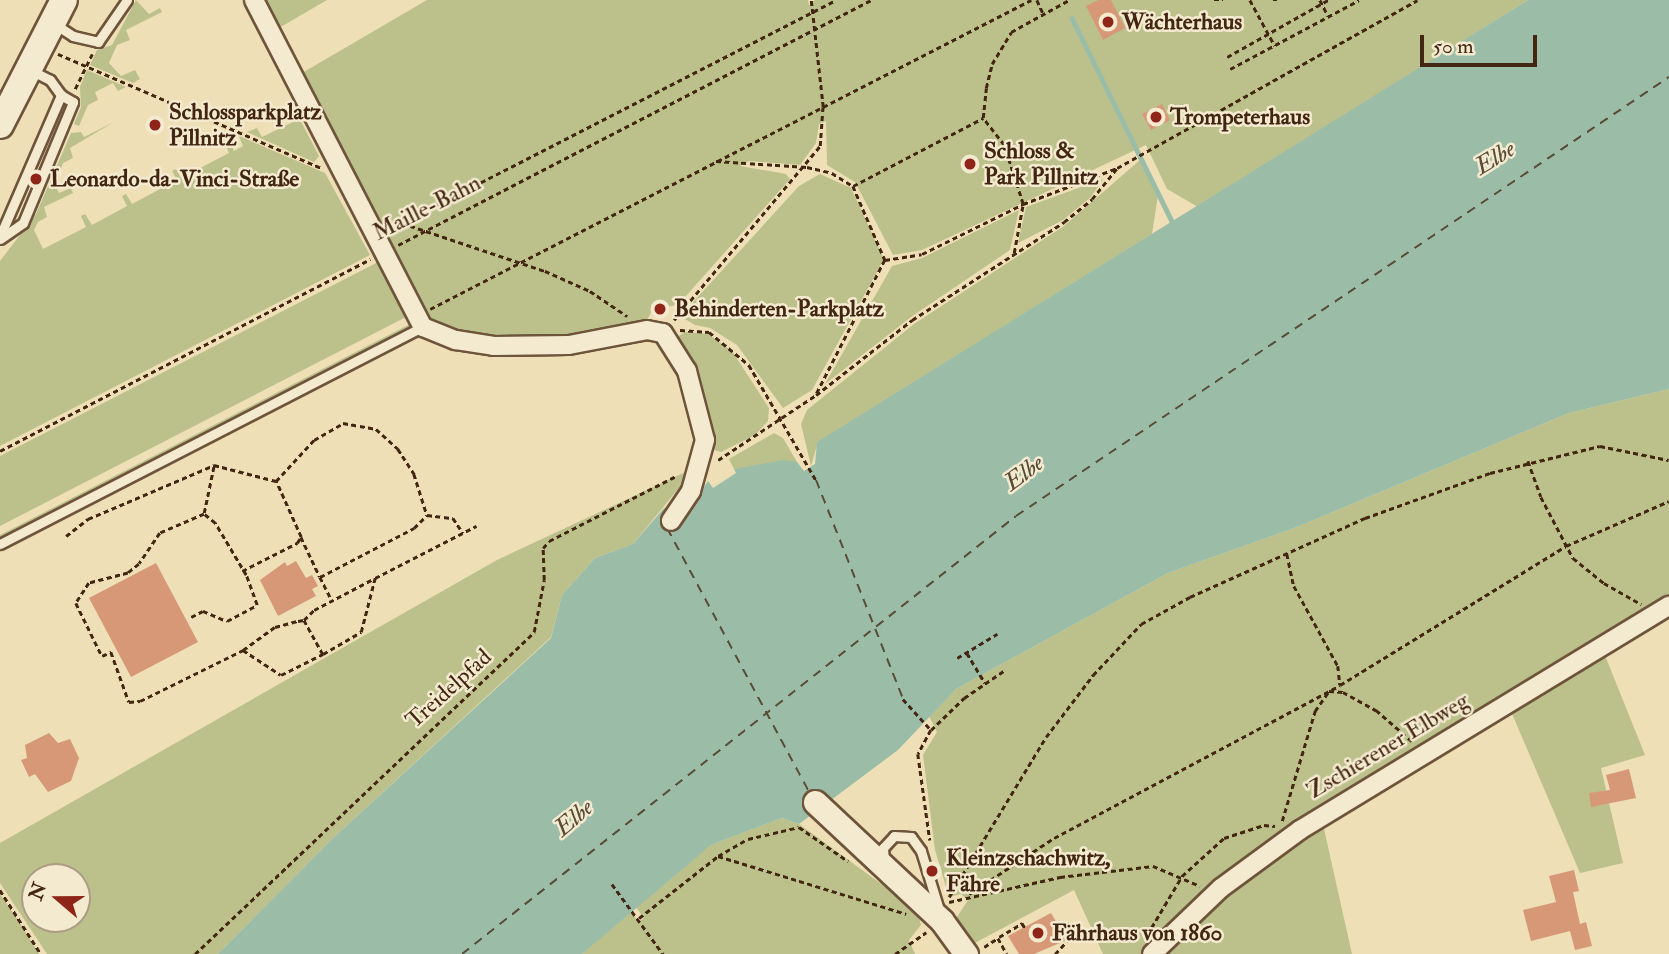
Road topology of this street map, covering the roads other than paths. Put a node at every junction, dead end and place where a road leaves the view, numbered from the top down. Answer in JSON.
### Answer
{"nodes":[{"id":1,"x":127,"y":0,"type":"edge"},
{"id":2,"x":254,"y":0,"type":"edge"},
{"id":3,"x":58,"y":11,"type":"edge"},
{"id":4,"x":34,"y":58,"type":"junction"},
{"id":5,"x":61,"y":95,"type":"junction"},
{"id":6,"x":0,"y":125,"type":"edge"},
{"id":7,"x":0,"y":237,"type":"edge"},
{"id":8,"x":419,"y":322,"type":"junction"},
{"id":9,"x":671,"y":521,"type":"dead end"},
{"id":10,"x":0,"y":544,"type":"edge"},
{"id":11,"x":1664,"y":610,"type":"edge"},
{"id":12,"x":815,"y":802,"type":"dead end"},
{"id":13,"x":884,"y":866,"type":"junction"},
{"id":14,"x":938,"y":919,"type":"junction"},
{"id":15,"x":1147,"y":949,"type":"edge"},
{"id":16,"x":973,"y":951,"type":"edge"}],
"edges":[{"from":1,"to":3,"type":"lane"},
{"from":2,"to":8,"type":"street"},
{"from":3,"to":4,"type":"main road"},
{"from":4,"to":5,"type":"lane"},
{"from":4,"to":6,"type":"main road"},
{"from":5,"to":7,"type":"lane"},
{"from":5,"to":7,"type":"lane"},
{"from":8,"to":9,"type":"street"},
{"from":8,"to":10,"type":"lane"},
{"from":11,"to":15,"type":"street","name":"Zschierener Elbweg"},
{"from":12,"to":13,"type":"street"},
{"from":13,"to":14,"type":"street"},
{"from":13,"to":14,"type":"lane"},
{"from":14,"to":16,"type":"street"}]}
